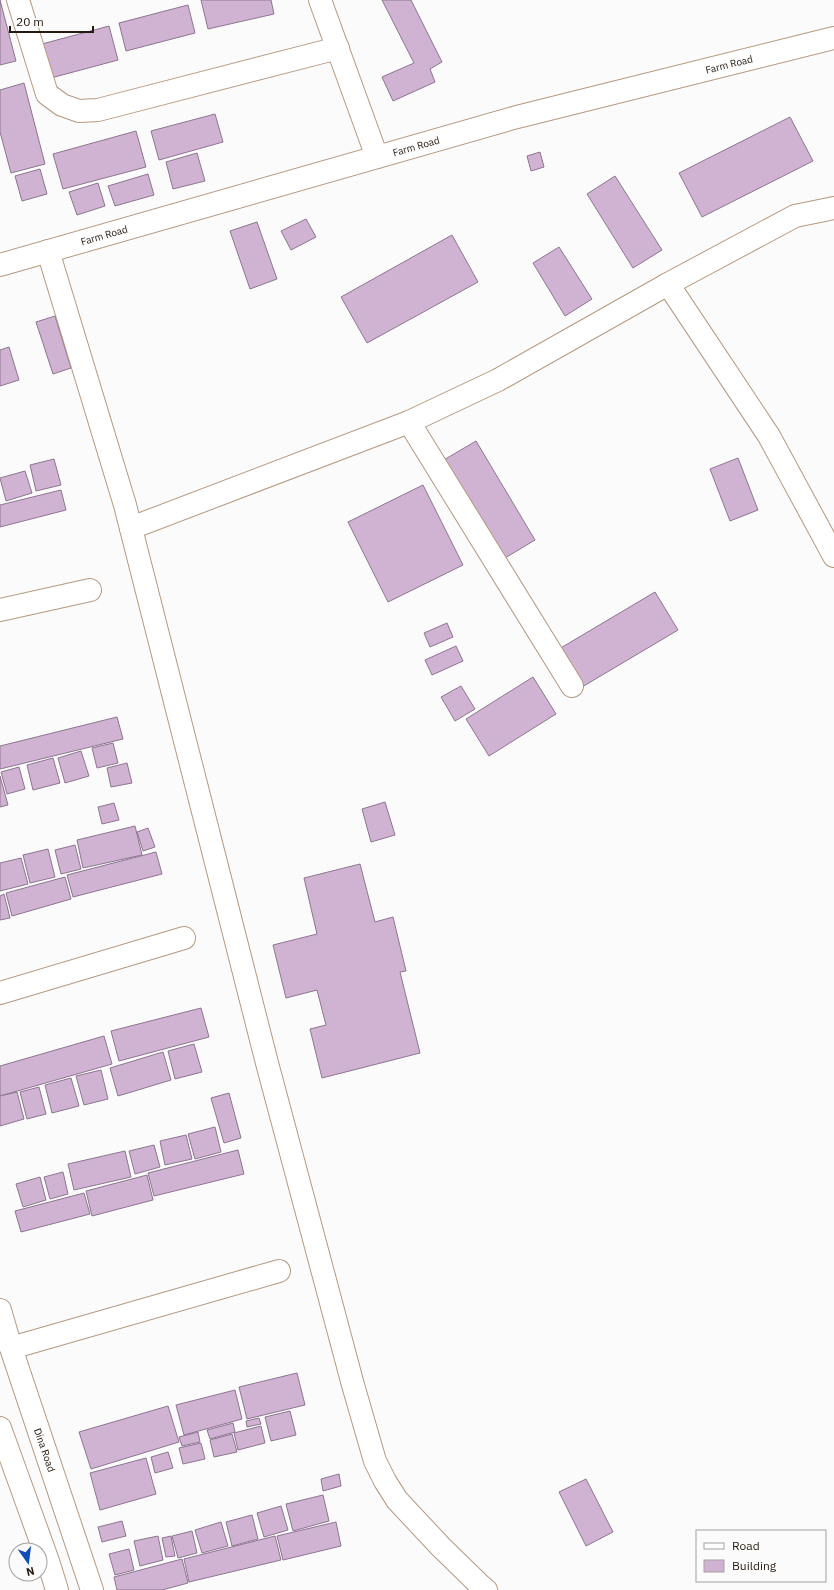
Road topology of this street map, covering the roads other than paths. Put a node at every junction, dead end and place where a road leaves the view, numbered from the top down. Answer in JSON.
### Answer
{"nodes":[{"id":1,"x":18,"y":0,"type":"edge"},
{"id":2,"x":320,"y":0,"type":"edge"},
{"id":3,"x":834,"y":38,"type":"edge"},
{"id":4,"x":338,"y":48,"type":"junction"},
{"id":5,"x":376,"y":157,"type":"junction"},
{"id":6,"x":834,"y":208,"type":"edge"},
{"id":7,"x":48,"y":251,"type":"junction"},
{"id":8,"x":0,"y":265,"type":"edge"},
{"id":9,"x":668,"y":284,"type":"junction"},
{"id":10,"x":409,"y":422,"type":"junction"},
{"id":11,"x":132,"y":528,"type":"junction"},
{"id":12,"x":834,"y":556,"type":"edge"},
{"id":13,"x":90,"y":590,"type":"dead end"},
{"id":14,"x":0,"y":610,"type":"edge"},
{"id":15,"x":572,"y":686,"type":"dead end"},
{"id":16,"x":184,"y":938,"type":"dead end"},
{"id":17,"x":0,"y":993,"type":"edge"},
{"id":18,"x":279,"y":1270,"type":"dead end"},
{"id":19,"x":0,"y":1310,"type":"edge"},
{"id":20,"x":11,"y":1348,"type":"junction"},
{"id":21,"x":0,"y":1428,"type":"edge"},
{"id":22,"x":57,"y":1590,"type":"edge"},
{"id":23,"x":92,"y":1590,"type":"edge"},
{"id":24,"x":486,"y":1590,"type":"edge"}],
"edges":[{"from":1,"to":4,"type":"street"},
{"from":2,"to":4,"type":"street"},
{"from":3,"to":5,"type":"street","name":"Farm Road"},
{"from":4,"to":5,"type":"street"},
{"from":5,"to":7,"type":"street","name":"Farm Road"},
{"from":6,"to":9,"type":"street"},
{"from":7,"to":8,"type":"street","name":"Farm Road"},
{"from":7,"to":11,"type":"street"},
{"from":9,"to":10,"type":"street"},
{"from":9,"to":12,"type":"street"},
{"from":10,"to":11,"type":"street"},
{"from":10,"to":15,"type":"street"},
{"from":11,"to":24,"type":"street"},
{"from":13,"to":14,"type":"street"},
{"from":16,"to":17,"type":"street"},
{"from":18,"to":20,"type":"street"},
{"from":19,"to":20,"type":"street","name":"Dina Road"},
{"from":20,"to":23,"type":"street","name":"Dina Road"},
{"from":21,"to":22,"type":"street"}]}
